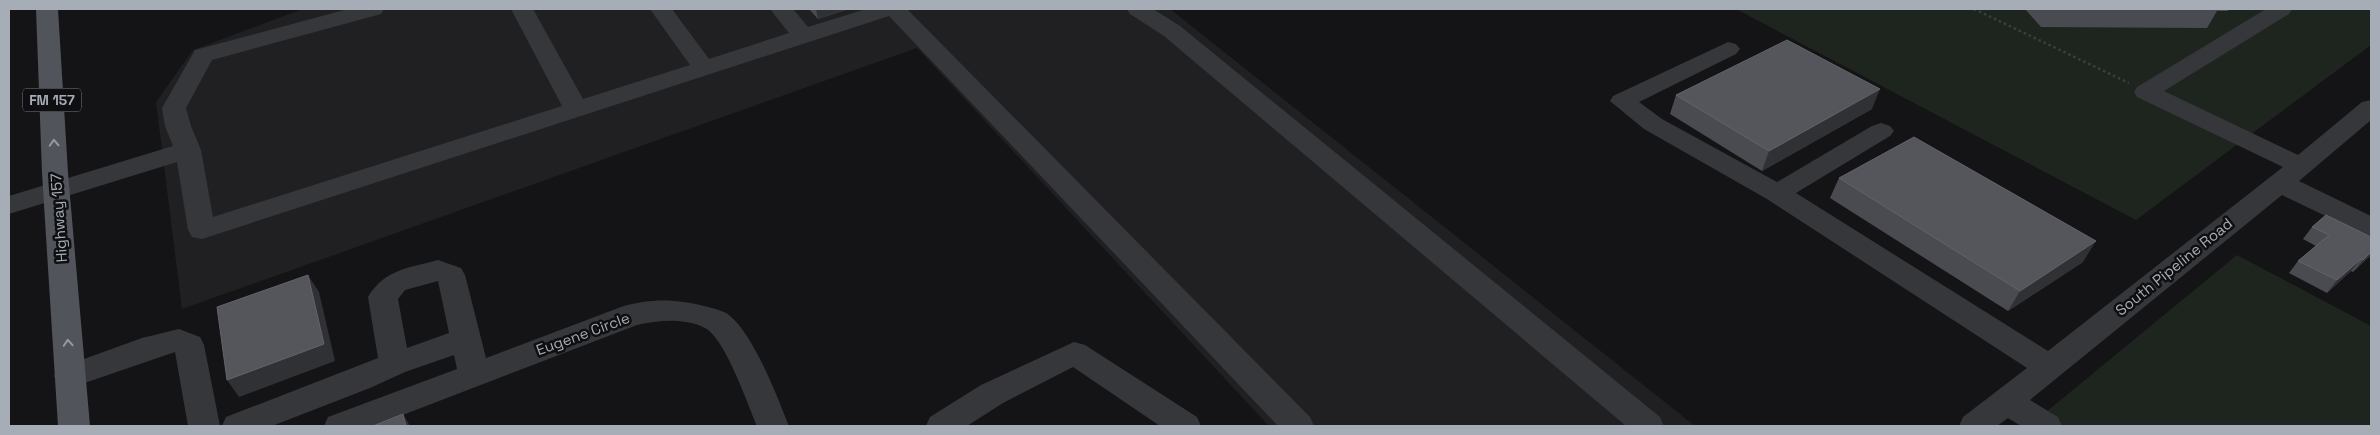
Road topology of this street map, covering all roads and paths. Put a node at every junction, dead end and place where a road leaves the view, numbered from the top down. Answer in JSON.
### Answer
{"nodes":[{"id":1,"x":47,"y":9,"type":"edge"},
{"id":2,"x":373,"y":9,"type":"edge"},
{"id":3,"x":522,"y":9,"type":"edge"},
{"id":4,"x":661,"y":9,"type":"edge"},
{"id":5,"x":782,"y":9,"type":"edge"},
{"id":6,"x":1138,"y":9,"type":"edge"},
{"id":7,"x":1974,"y":9,"type":"edge"},
{"id":8,"x":2281,"y":9,"type":"edge"},
{"id":9,"x":901,"y":10,"type":"edge"},
{"id":10,"x":803,"y":36,"type":"junction"},
{"id":11,"x":1728,"y":49,"type":"dead end"},
{"id":12,"x":704,"y":68,"type":"junction"},
{"id":13,"x":2146,"y":92,"type":"junction"},
{"id":14,"x":2371,"y":107,"type":"edge"},
{"id":15,"x":576,"y":109,"type":"junction"},
{"id":16,"x":1880,"y":131,"type":"dead end"},
{"id":17,"x":188,"y":150,"type":"junction"},
{"id":18,"x":2290,"y":174,"type":"junction"},
{"id":19,"x":57,"y":191,"type":"junction"},
{"id":20,"x":1777,"y":193,"type":"junction"},
{"id":21,"x":9,"y":205,"type":"edge"},
{"id":22,"x":2371,"y":226,"type":"edge"},
{"id":23,"x":466,"y":339,"type":"junction"},
{"id":24,"x":394,"y":364,"type":"junction"},
{"id":25,"x":2049,"y":367,"type":"junction"},
{"id":26,"x":474,"y":375,"type":"junction"},
{"id":27,"x":70,"y":376,"type":"junction"},
{"id":28,"x":2007,"y":401,"type":"junction"},
{"id":29,"x":74,"y":426,"type":"edge"},
{"id":30,"x":204,"y":426,"type":"edge"},
{"id":31,"x":238,"y":426,"type":"edge"},
{"id":32,"x":340,"y":426,"type":"edge"},
{"id":33,"x":773,"y":426,"type":"edge"},
{"id":34,"x":942,"y":426,"type":"edge"},
{"id":35,"x":1184,"y":426,"type":"edge"},
{"id":36,"x":1298,"y":426,"type":"edge"},
{"id":37,"x":1648,"y":426,"type":"edge"},
{"id":38,"x":1975,"y":426,"type":"edge"},
{"id":39,"x":2046,"y":426,"type":"edge"}],
"edges":[{"from":19,"to":1,"type":"main road","name":"Highway 157","number":"FM 157","one_way":true},
{"from":2,"to":17,"type":"street"},
{"from":3,"to":15,"type":"street"},
{"from":4,"to":12,"type":"street"},
{"from":5,"to":10,"type":"street"},
{"from":6,"to":37,"type":"street"},
{"from":7,"to":13,"type":"path"},
{"from":8,"to":13,"type":"street"},
{"from":9,"to":10,"type":"street"},
{"from":9,"to":36,"type":"street"},
{"from":10,"to":12,"type":"street"},
{"from":11,"to":20,"type":"street"},
{"from":12,"to":15,"type":"street"},
{"from":13,"to":18,"type":"street"},
{"from":14,"to":18,"type":"street","name":"South Pipeline Road"},
{"from":15,"to":17,"type":"street"},
{"from":16,"to":20,"type":"street"},
{"from":17,"to":19,"type":"street"},
{"from":18,"to":22,"type":"street"},
{"from":18,"to":25,"type":"street","name":"South Pipeline Road"},
{"from":19,"to":21,"type":"street"},
{"from":27,"to":19,"type":"main road","name":"Highway 157","number":"FM 157","one_way":true},
{"from":20,"to":25,"type":"street"},
{"from":23,"to":24,"type":"street"},
{"from":23,"to":24,"type":"street"},
{"from":23,"to":26,"type":"street"},
{"from":24,"to":31,"type":"street"},
{"from":25,"to":28,"type":"street","name":"South Pipeline Road"},
{"from":26,"to":32,"type":"street","name":"Eugene Circle"},
{"from":26,"to":33,"type":"street","name":"Eugene Circle"},
{"from":27,"to":29,"type":"main road","name":"Highway 157","number":"FM 157"},
{"from":27,"to":30,"type":"street"},
{"from":28,"to":38,"type":"street","name":"South Pipeline Road"},
{"from":28,"to":39,"type":"street"},
{"from":34,"to":35,"type":"street"}]}
